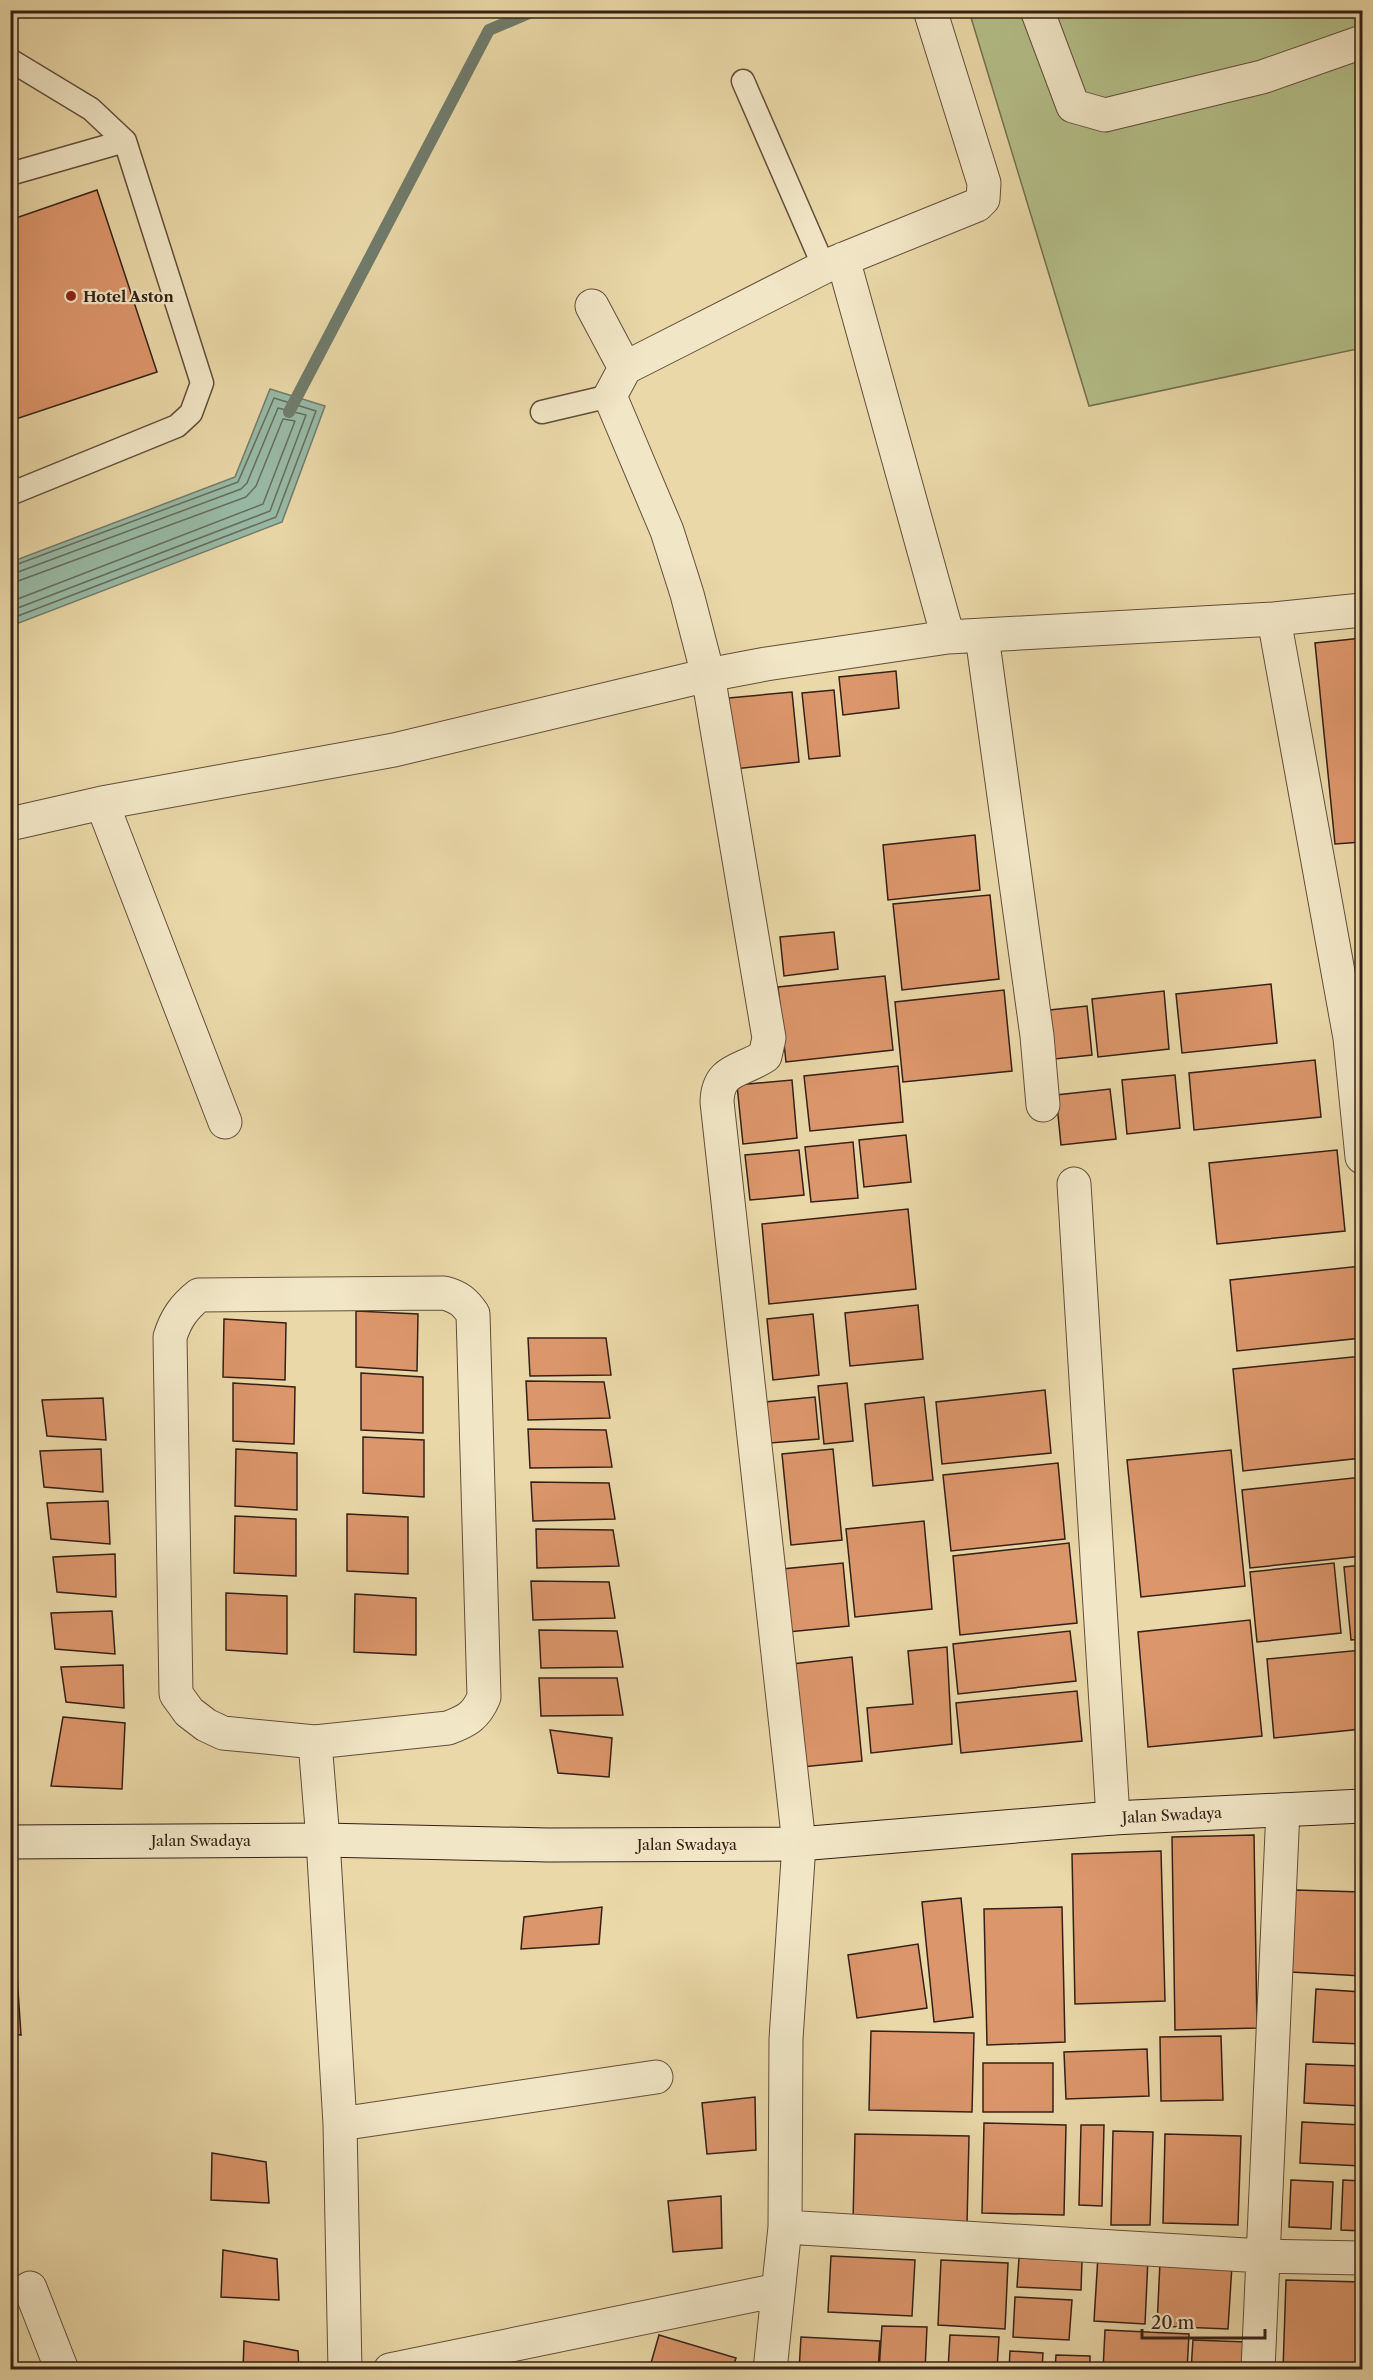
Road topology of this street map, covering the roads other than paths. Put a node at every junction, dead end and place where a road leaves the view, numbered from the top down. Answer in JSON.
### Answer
{"nodes":[{"id":1,"x":930,"y":10,"type":"edge"},
{"id":2,"x":1037,"y":10,"type":"edge"},
{"id":3,"x":1362,"y":42,"type":"edge"},
{"id":4,"x":10,"y":60,"type":"edge"},
{"id":5,"x":743,"y":81,"type":"dead end"},
{"id":6,"x":125,"y":141,"type":"junction"},
{"id":7,"x":10,"y":174,"type":"edge"},
{"id":8,"x":834,"y":263,"type":"junction"},
{"id":9,"x":592,"y":306,"type":"dead end"},
{"id":10,"x":626,"y":368,"type":"junction"},
{"id":11,"x":610,"y":396,"type":"junction"},
{"id":12,"x":542,"y":412,"type":"dead end"},
{"id":13,"x":10,"y":494,"type":"edge"},
{"id":14,"x":1362,"y":610,"type":"edge"},
{"id":15,"x":1274,"y":619,"type":"junction"},
{"id":16,"x":982,"y":636,"type":"junction"},
{"id":17,"x":948,"y":637,"type":"junction"},
{"id":18,"x":708,"y":675,"type":"junction"},
{"id":19,"x":102,"y":804,"type":"junction"},
{"id":20,"x":10,"y":824,"type":"edge"},
{"id":21,"x":1356,"y":1037,"type":"edge"},
{"id":22,"x":1043,"y":1105,"type":"dead end"},
{"id":23,"x":225,"y":1122,"type":"dead end"},
{"id":24,"x":1362,"y":1157,"type":"edge"},
{"id":25,"x":1074,"y":1184,"type":"dead end"},
{"id":26,"x":315,"y":1742,"type":"junction"},
{"id":27,"x":1362,"y":1806,"type":"edge"},
{"id":28,"x":1283,"y":1810,"type":"junction"},
{"id":29,"x":1113,"y":1818,"type":"junction"},
{"id":30,"x":323,"y":1840,"type":"junction"},
{"id":31,"x":10,"y":1842,"type":"edge"},
{"id":32,"x":799,"y":1844,"type":"junction"},
{"id":33,"x":656,"y":2077,"type":"dead end"},
{"id":34,"x":340,"y":2124,"type":"junction"},
{"id":35,"x":785,"y":2227,"type":"junction"},
{"id":36,"x":1262,"y":2256,"type":"junction"},
{"id":37,"x":1362,"y":2258,"type":"edge"},
{"id":38,"x":30,"y":2288,"type":"dead end"},
{"id":39,"x":778,"y":2290,"type":"junction"},
{"id":40,"x":62,"y":2370,"type":"edge"},
{"id":41,"x":345,"y":2370,"type":"edge"},
{"id":42,"x":390,"y":2370,"type":"edge"},
{"id":43,"x":770,"y":2370,"type":"edge"},
{"id":44,"x":1258,"y":2370,"type":"edge"}],
"edges":[{"from":1,"to":8,"type":"street"},
{"from":2,"to":3,"type":"street"},
{"from":4,"to":6,"type":"lane"},
{"from":5,"to":8,"type":"lane"},
{"from":6,"to":7,"type":"lane"},
{"from":6,"to":13,"type":"lane"},
{"from":8,"to":10,"type":"street"},
{"from":8,"to":17,"type":"street"},
{"from":9,"to":10,"type":"street"},
{"from":10,"to":11,"type":"street"},
{"from":11,"to":12,"type":"lane"},
{"from":11,"to":18,"type":"street"},
{"from":14,"to":15,"type":"street"},
{"from":15,"to":16,"type":"street"},
{"from":15,"to":21,"type":"street"},
{"from":16,"to":17,"type":"street"},
{"from":16,"to":22,"type":"street"},
{"from":17,"to":18,"type":"street"},
{"from":18,"to":19,"type":"street"},
{"from":18,"to":32,"type":"street"},
{"from":19,"to":20,"type":"street"},
{"from":19,"to":23,"type":"street"},
{"from":21,"to":24,"type":"street"},
{"from":25,"to":29,"type":"street"},
{"from":26,"to":26,"type":"street"},
{"from":26,"to":30,"type":"street"},
{"from":27,"to":28,"type":"street","name":"Jalan Swadaya"},
{"from":28,"to":29,"type":"street","name":"Jalan Swadaya"},
{"from":28,"to":36,"type":"street"},
{"from":29,"to":32,"type":"street","name":"Jalan Swadaya"},
{"from":30,"to":31,"type":"street","name":"Jalan Swadaya"},
{"from":30,"to":32,"type":"street","name":"Jalan Swadaya"},
{"from":30,"to":34,"type":"street"},
{"from":32,"to":35,"type":"street"},
{"from":33,"to":34,"type":"street"},
{"from":34,"to":41,"type":"street"},
{"from":35,"to":36,"type":"street"},
{"from":35,"to":39,"type":"street"},
{"from":36,"to":37,"type":"street"},
{"from":36,"to":44,"type":"street"},
{"from":38,"to":40,"type":"street"},
{"from":39,"to":42,"type":"street"},
{"from":39,"to":43,"type":"street"}]}
